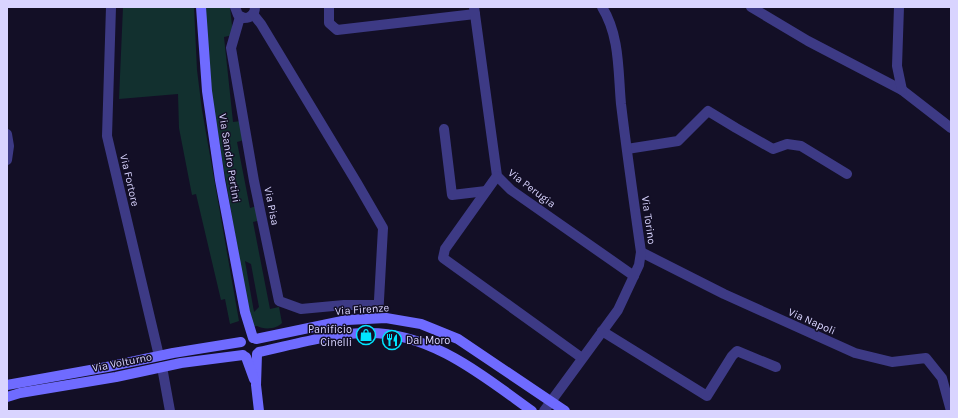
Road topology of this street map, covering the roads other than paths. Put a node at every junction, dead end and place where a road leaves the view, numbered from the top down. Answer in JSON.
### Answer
{"nodes":[{"id":1,"x":110,"y":7,"type":"edge"},
{"id":2,"x":200,"y":7,"type":"edge"},
{"id":3,"x":235,"y":7,"type":"edge"},
{"id":4,"x":329,"y":7,"type":"edge"},
{"id":5,"x":602,"y":7,"type":"edge"},
{"id":6,"x":751,"y":7,"type":"edge"},
{"id":7,"x":900,"y":7,"type":"edge"},
{"id":8,"x":475,"y":10,"type":"edge"},
{"id":9,"x":254,"y":11,"type":"edge"},
{"id":10,"x":240,"y":17,"type":"junction"},
{"id":11,"x":902,"y":90,"type":"junction"},
{"id":12,"x":951,"y":128,"type":"edge"},
{"id":13,"x":444,"y":129,"type":"dead end"},
{"id":14,"x":7,"y":134,"type":"edge"},
{"id":15,"x":627,"y":150,"type":"junction"},
{"id":16,"x":7,"y":160,"type":"edge"},
{"id":17,"x":847,"y":174,"type":"dead end"},
{"id":18,"x":496,"y":176,"type":"junction"},
{"id":19,"x":486,"y":191,"type":"junction"},
{"id":20,"x":641,"y":252,"type":"junction"},
{"id":21,"x":634,"y":276,"type":"junction"},
{"id":22,"x":378,"y":305,"type":"junction"},
{"id":23,"x":245,"y":312,"type":"junction"},
{"id":24,"x":378,"y":318,"type":"junction"},
{"id":25,"x":602,"y":331,"type":"junction"},
{"id":26,"x":255,"y":338,"type":"junction"},
{"id":27,"x":242,"y":341,"type":"junction"},
{"id":28,"x":258,"y":353,"type":"junction"},
{"id":29,"x":159,"y":356,"type":"junction"},
{"id":30,"x":244,"y":356,"type":"junction"},
{"id":31,"x":582,"y":358,"type":"junction"},
{"id":32,"x":162,"y":367,"type":"junction"},
{"id":33,"x":776,"y":367,"type":"dead end"},
{"id":34,"x":7,"y":385,"type":"edge"},
{"id":35,"x":256,"y":385,"type":"junction"},
{"id":36,"x":7,"y":397,"type":"edge"},
{"id":37,"x":551,"y":401,"type":"junction"},
{"id":38,"x":170,"y":411,"type":"edge"},
{"id":39,"x":259,"y":411,"type":"edge"},
{"id":40,"x":532,"y":411,"type":"edge"},
{"id":41,"x":544,"y":411,"type":"edge"},
{"id":42,"x":565,"y":411,"type":"edge"},
{"id":43,"x":951,"y":411,"type":"edge"}],
"edges":[{"from":1,"to":29,"type":"street","name":"Via Fortore"},
{"from":2,"to":23,"type":"street","name":"Via Sandro Pertini"},
{"from":3,"to":10,"type":"street"},
{"from":4,"to":8,"type":"street"},
{"from":5,"to":15,"type":"street","name":"Via Torino"},
{"from":6,"to":11,"type":"street"},
{"from":7,"to":11,"type":"street"},
{"from":8,"to":18,"type":"street","name":"Via Perugia"},
{"from":9,"to":10,"type":"street"},
{"from":9,"to":22,"type":"street"},
{"from":10,"to":22,"type":"street","name":"Via Pisa"},
{"from":11,"to":12,"type":"street"},
{"from":13,"to":19,"type":"street"},
{"from":14,"to":16,"type":"street"},
{"from":15,"to":17,"type":"street"},
{"from":15,"to":20,"type":"street","name":"Via Torino"},
{"from":18,"to":19,"type":"street"},
{"from":18,"to":21,"type":"street","name":"Via Perugia"},
{"from":19,"to":31,"type":"street"},
{"from":20,"to":21,"type":"street","name":"Via Torino"},
{"from":20,"to":43,"type":"street","name":"Via Napoli"},
{"from":21,"to":25,"type":"street","name":"Via Torino"},
{"from":22,"to":24,"type":"street"},
{"from":23,"to":26,"type":"street","name":"Via Sandro Pertini"},
{"from":23,"to":27,"type":"street","name":"Via Sandro Pertini"},
{"from":24,"to":26,"type":"street","name":"Via Firenze"},
{"from":24,"to":37,"type":"street","name":"Via Firenze"},
{"from":25,"to":31,"type":"street","name":"Via Torino"},
{"from":25,"to":33,"type":"street"},
{"from":26,"to":27,"type":"street"},
{"from":26,"to":28,"type":"street","name":"Via Sandro Pertini"},
{"from":27,"to":29,"type":"street","name":"Via Volturno"},
{"from":27,"to":30,"type":"street","name":"Via Sandro Pertini"},
{"from":28,"to":30,"type":"street"},
{"from":28,"to":35,"type":"street","name":"Via Sandro Pertini"},
{"from":28,"to":40,"type":"street"},
{"from":29,"to":34,"type":"street","name":"Via Volturno"},
{"from":30,"to":32,"type":"street","name":"Via Volturno"},
{"from":30,"to":35,"type":"street","name":"Via Sandro Pertini"},
{"from":31,"to":37,"type":"street","name":"Via Torino"},
{"from":32,"to":36,"type":"street","name":"Via Volturno"},
{"from":32,"to":38,"type":"street"},
{"from":35,"to":39,"type":"street","name":"Via Sandro Pertini"},
{"from":37,"to":41,"type":"street","name":"Via Torino"},
{"from":37,"to":42,"type":"street","name":"Via Firenze"}]}
